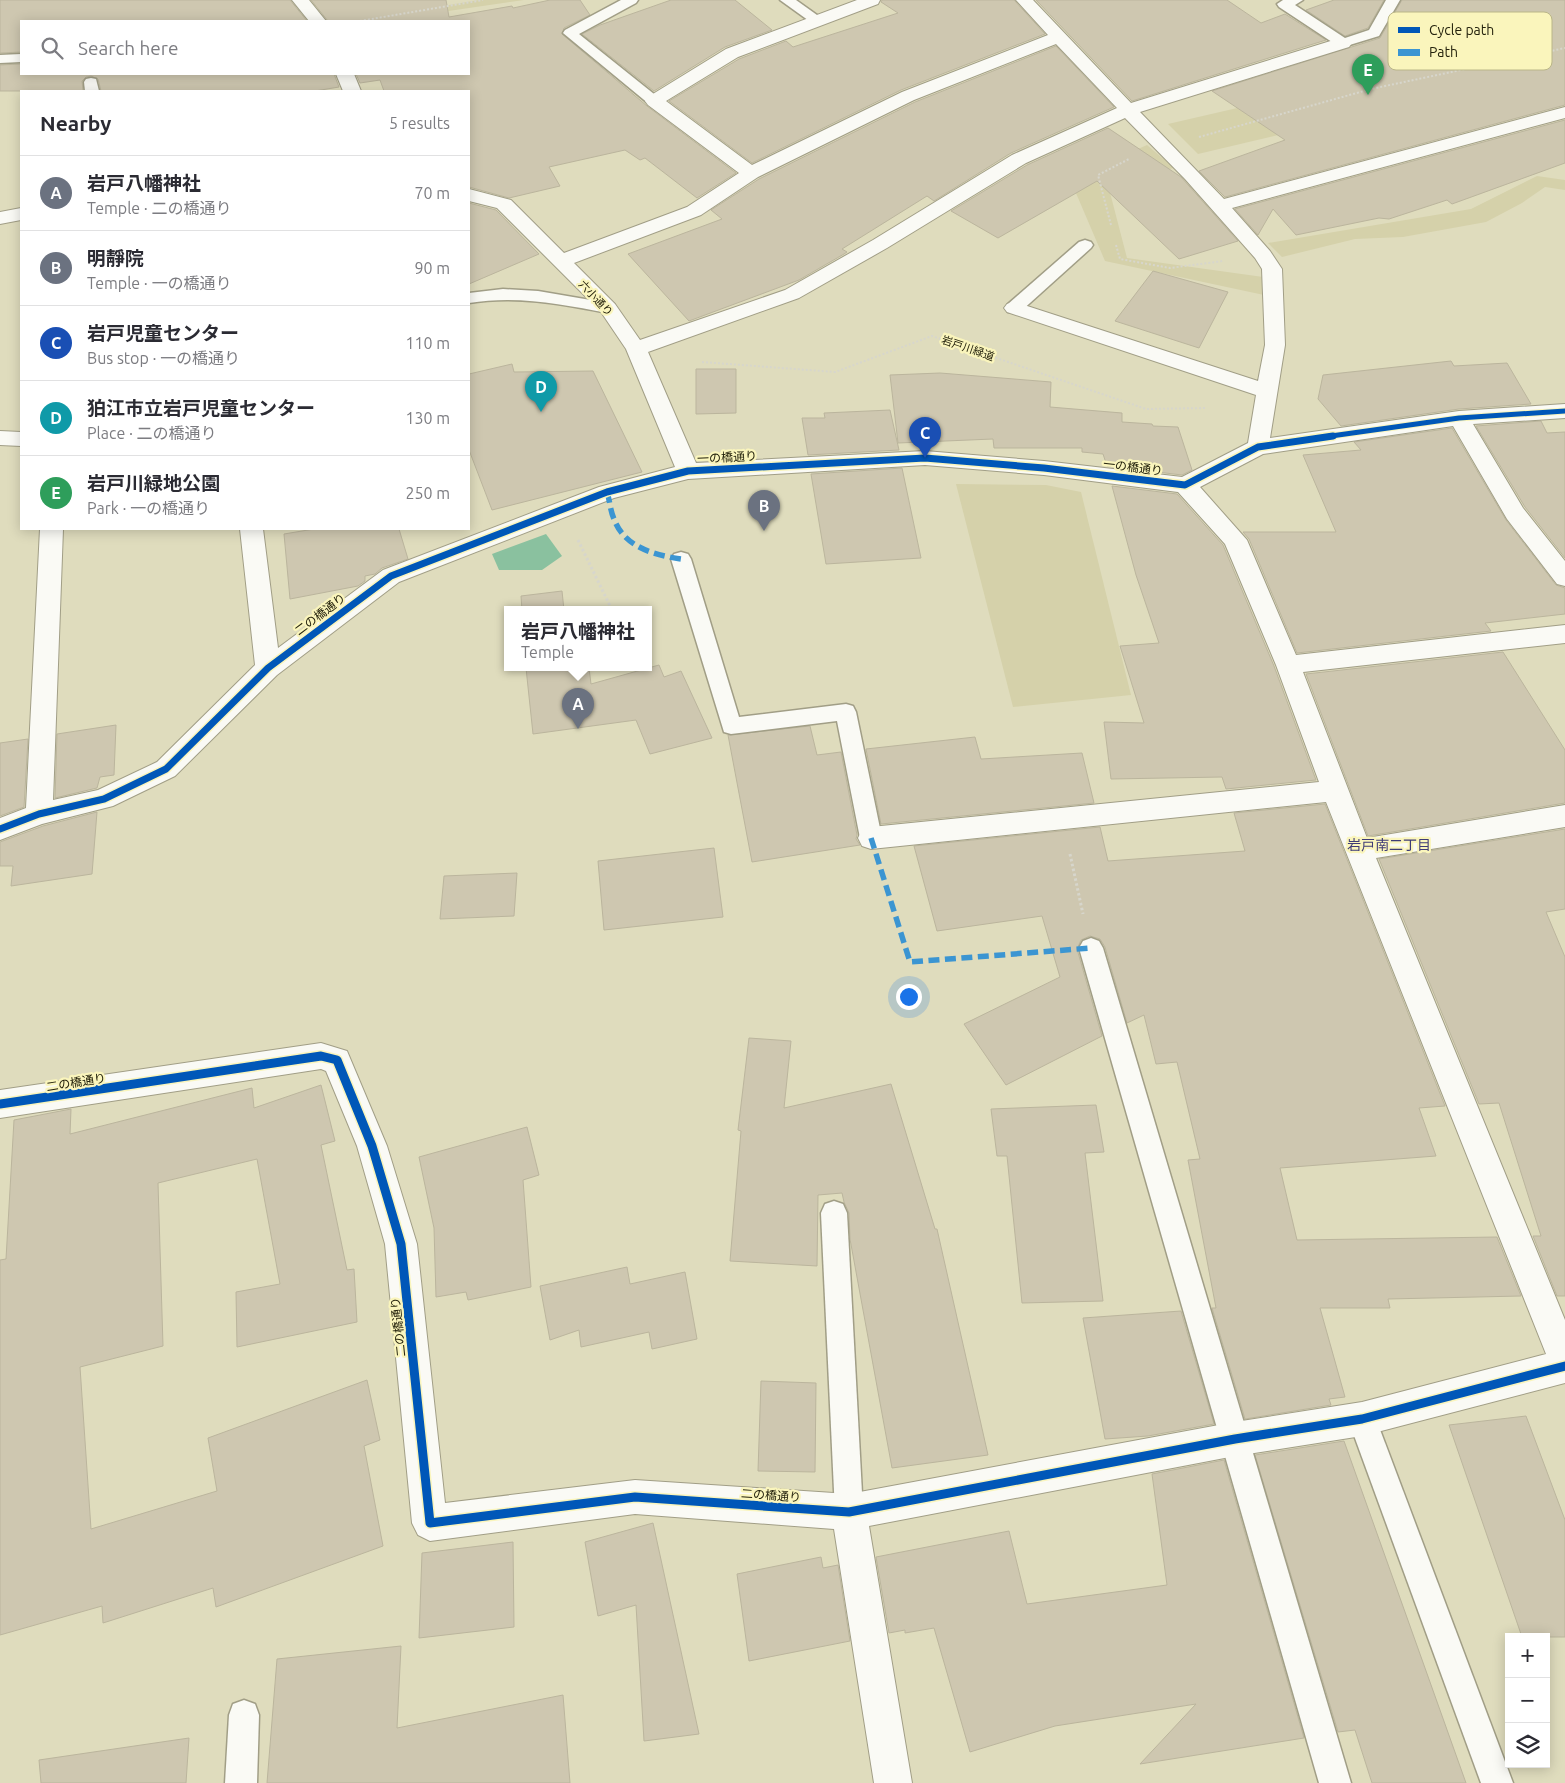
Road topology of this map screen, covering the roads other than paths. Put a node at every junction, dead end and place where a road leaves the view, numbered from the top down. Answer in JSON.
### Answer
{"nodes":[{"id":1,"x":300,"y":0,"type":"edge"},
{"id":2,"x":631,"y":0,"type":"edge"},
{"id":3,"x":787,"y":0,"type":"edge"},
{"id":4,"x":872,"y":0,"type":"edge"},
{"id":5,"x":1024,"y":0,"type":"edge"},
{"id":6,"x":1296,"y":0,"type":"edge"},
{"id":7,"x":1393,"y":0,"type":"edge"},
{"id":8,"x":317,"y":20,"type":"edge"},
{"id":9,"x":817,"y":20,"type":"junction"},
{"id":10,"x":1059,"y":37,"type":"junction"},
{"id":11,"x":1343,"y":44,"type":"junction"},
{"id":12,"x":20,"y":58,"type":"edge"},
{"id":13,"x":0,"y":59,"type":"edge"},
{"id":14,"x":344,"y":75,"type":"edge"},
{"id":15,"x":352,"y":90,"type":"edge"},
{"id":16,"x":654,"y":101,"type":"junction"},
{"id":17,"x":1128,"y":110,"type":"junction"},
{"id":18,"x":1565,"y":112,"type":"edge"},
{"id":19,"x":751,"y":172,"type":"junction"},
{"id":20,"x":470,"y":195,"type":"edge"},
{"id":21,"x":1219,"y":206,"type":"junction"},
{"id":22,"x":20,"y":214,"type":"edge"},
{"id":23,"x":0,"y":218,"type":"edge"},
{"id":24,"x":1085,"y":245,"type":"dead end"},
{"id":25,"x":560,"y":261,"type":"junction"},
{"id":26,"x":470,"y":298,"type":"edge"},
{"id":27,"x":608,"y":308,"type":"junction"},
{"id":28,"x":1014,"y":308,"type":"joint"},
{"id":29,"x":637,"y":353,"type":"junction"},
{"id":30,"x":1266,"y":399,"type":"junction"},
{"id":31,"x":1565,"y":411,"type":"edge"},
{"id":32,"x":1459,"y":418,"type":"junction"},
{"id":33,"x":0,"y":438,"type":"edge"},
{"id":34,"x":20,"y":439,"type":"edge"},
{"id":35,"x":1258,"y":447,"type":"junction"},
{"id":36,"x":688,"y":471,"type":"junction"},
{"id":37,"x":1185,"y":485,"type":"junction"},
{"id":38,"x":51,"y":530,"type":"edge"},
{"id":39,"x":251,"y":530,"type":"edge"},
{"id":40,"x":681,"y":559,"type":"dead end"},
{"id":41,"x":1565,"y":578,"type":"edge"},
{"id":42,"x":1565,"y":634,"type":"edge"},
{"id":43,"x":1288,"y":665,"type":"junction"},
{"id":44,"x":268,"y":668,"type":"junction"},
{"id":45,"x":1335,"y":791,"type":"junction"},
{"id":46,"x":39,"y":814,"type":"junction"},
{"id":47,"x":1565,"y":816,"type":"edge"},
{"id":48,"x":0,"y":829,"type":"edge"},
{"id":49,"x":871,"y":838,"type":"joint"},
{"id":50,"x":1359,"y":850,"type":"junction"},
{"id":51,"x":1091,"y":948,"type":"road end"},
{"id":52,"x":0,"y":1104,"type":"edge"},
{"id":53,"x":834,"y":1213,"type":"dead end"},
{"id":54,"x":1565,"y":1361,"type":"edge"},
{"id":55,"x":1565,"y":1366,"type":"edge"},
{"id":56,"x":1362,"y":1418,"type":"junction"},
{"id":57,"x":1235,"y":1439,"type":"junction"},
{"id":58,"x":849,"y":1512,"type":"junction"},
{"id":59,"x":244,"y":1715,"type":"dead end"},
{"id":60,"x":242,"y":1783,"type":"edge"},
{"id":61,"x":893,"y":1783,"type":"edge"},
{"id":62,"x":1335,"y":1783,"type":"edge"},
{"id":63,"x":1497,"y":1783,"type":"edge"}],
"edges":[{"from":1,"to":8,"type":"street"},
{"from":2,"to":16,"type":"lane"},
{"from":3,"to":9,"type":"lane"},
{"from":4,"to":9,"type":"street"},
{"from":5,"to":10,"type":"street"},
{"from":6,"to":11,"type":"lane"},
{"from":7,"to":11,"type":"lane"},
{"from":9,"to":16,"type":"street"},
{"from":10,"to":17,"type":"street"},
{"from":10,"to":19,"type":"street"},
{"from":11,"to":17,"type":"street"},
{"from":12,"to":13,"type":"lane"},
{"from":14,"to":15,"type":"street"},
{"from":16,"to":19,"type":"street"},
{"from":17,"to":21,"type":"street"},
{"from":17,"to":29,"type":"street"},
{"from":18,"to":21,"type":"street"},
{"from":19,"to":25,"type":"street"},
{"from":20,"to":25,"type":"street","name":"六小通り"},
{"from":21,"to":30,"type":"street"},
{"from":22,"to":23,"type":"street"},
{"from":24,"to":28,"type":"lane"},
{"from":25,"to":27,"type":"street","name":"六小通り"},
{"from":26,"to":27,"type":"lane"},
{"from":27,"to":29,"type":"street","name":"六小通り"},
{"from":28,"to":30,"type":"street"},
{"from":29,"to":36,"type":"street","name":"六小通り"},
{"from":30,"to":35,"type":"street"},
{"from":31,"to":32,"type":"street"},
{"from":32,"to":35,"type":"street"},
{"from":32,"to":41,"type":"street"},
{"from":33,"to":34,"type":"street"},
{"from":35,"to":37,"type":"street"},
{"from":36,"to":37,"type":"street","name":"一の橋通り"},
{"from":36,"to":44,"type":"street","name":"二の橋通り"},
{"from":37,"to":43,"type":"street"},
{"from":38,"to":46,"type":"street"},
{"from":39,"to":44,"type":"street"},
{"from":40,"to":49,"type":"lane"},
{"from":42,"to":43,"type":"street"},
{"from":43,"to":45,"type":"street"},
{"from":44,"to":46,"type":"street","name":"二の橋通り"},
{"from":45,"to":49,"type":"street"},
{"from":45,"to":50,"type":"street"},
{"from":46,"to":48,"type":"street","name":"二の橋通り"},
{"from":47,"to":50,"type":"street"},
{"from":50,"to":54,"type":"street"},
{"from":51,"to":57,"type":"lane"},
{"from":52,"to":58,"type":"street","name":"二の橋通り"},
{"from":53,"to":58,"type":"lane"},
{"from":55,"to":56,"type":"street"},
{"from":56,"to":57,"type":"street"},
{"from":56,"to":63,"type":"lane"},
{"from":57,"to":58,"type":"street"},
{"from":57,"to":62,"type":"lane"},
{"from":58,"to":61,"type":"street"},
{"from":59,"to":60,"type":"lane"}]}
